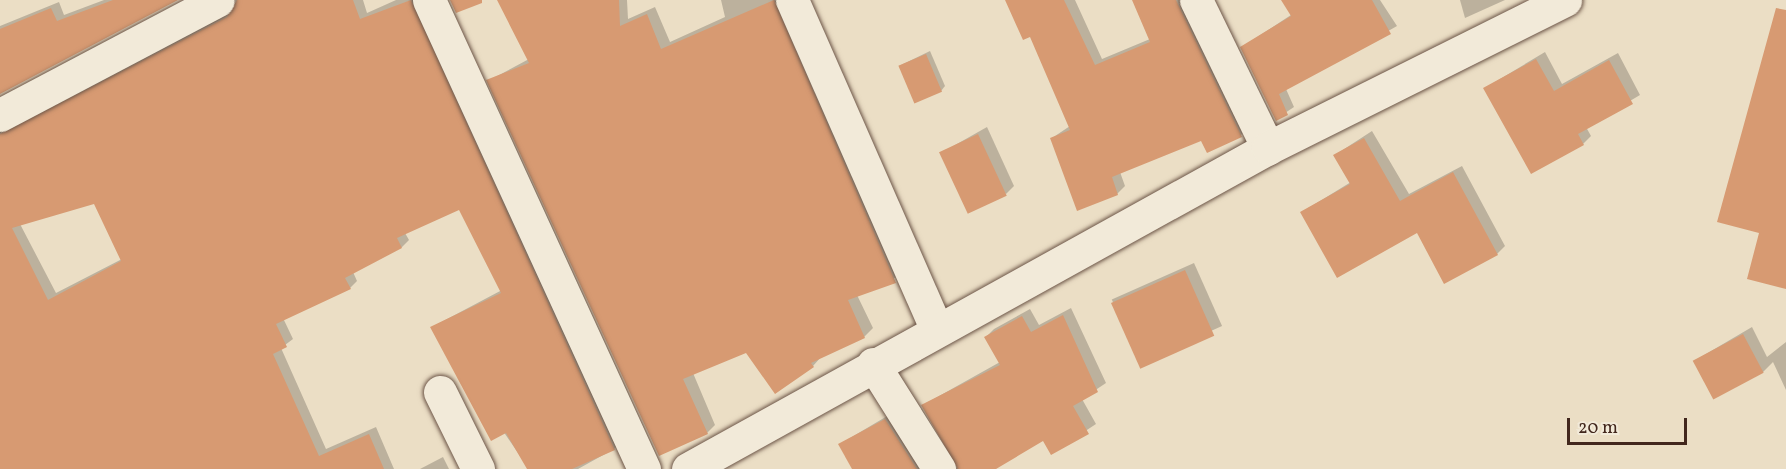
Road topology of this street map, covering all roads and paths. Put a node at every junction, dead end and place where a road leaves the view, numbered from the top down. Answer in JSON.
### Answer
{"nodes":[{"id":1,"x":218,"y":0,"type":"edge"},
{"id":2,"x":429,"y":0,"type":"edge"},
{"id":3,"x":792,"y":0,"type":"edge"},
{"id":4,"x":1196,"y":0,"type":"edge"},
{"id":5,"x":1565,"y":0,"type":"edge"},
{"id":6,"x":0,"y":115,"type":"edge"},
{"id":7,"x":1268,"y":148,"type":"junction"},
{"id":8,"x":936,"y":328,"type":"junction"},
{"id":9,"x":873,"y":364,"type":"junction"},
{"id":10,"x":440,"y":392,"type":"dead end"},
{"id":11,"x":478,"y":469,"type":"edge"},
{"id":12,"x":644,"y":469,"type":"edge"},
{"id":13,"x":687,"y":469,"type":"edge"},
{"id":14,"x":939,"y":469,"type":"edge"}],
"edges":[{"from":1,"to":6,"type":"street"},
{"from":2,"to":12,"type":"street"},
{"from":3,"to":8,"type":"street"},
{"from":4,"to":7,"type":"street"},
{"from":5,"to":7,"type":"street"},
{"from":7,"to":8,"type":"street"},
{"from":8,"to":9,"type":"street"},
{"from":9,"to":13,"type":"street"},
{"from":9,"to":14,"type":"street"},
{"from":10,"to":11,"type":"street"}]}
